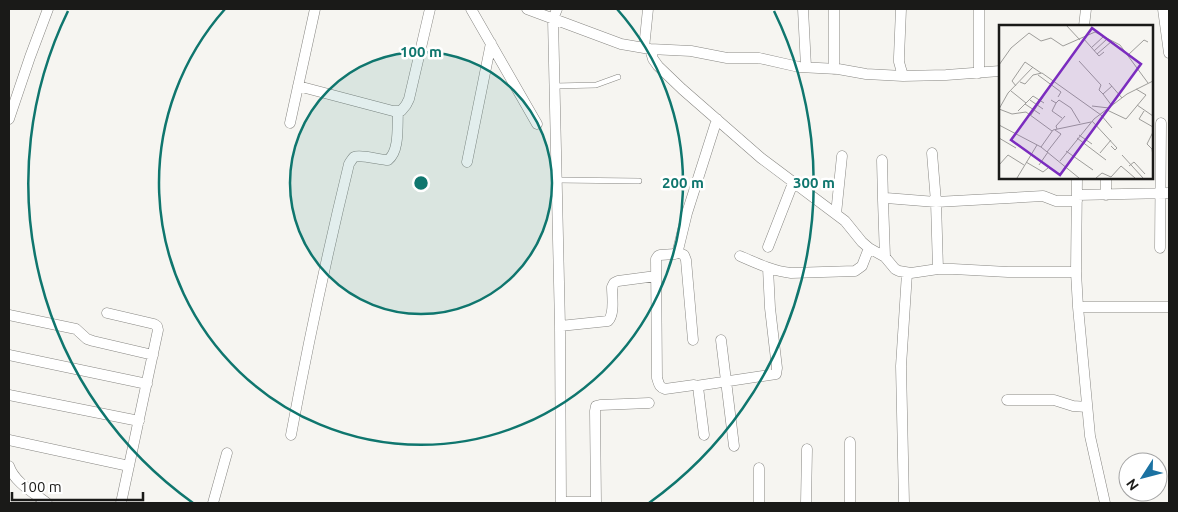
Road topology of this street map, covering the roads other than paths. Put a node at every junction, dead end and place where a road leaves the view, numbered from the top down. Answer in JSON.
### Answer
{"nodes":[{"id":1,"x":48,"y":9,"type":"edge"},
{"id":2,"x":315,"y":9,"type":"edge"},
{"id":3,"x":430,"y":9,"type":"edge"},
{"id":4,"x":471,"y":9,"type":"edge"},
{"id":5,"x":527,"y":9,"type":"edge"},
{"id":6,"x":648,"y":9,"type":"edge"},
{"id":7,"x":803,"y":9,"type":"edge"},
{"id":8,"x":834,"y":9,"type":"edge"},
{"id":9,"x":901,"y":9,"type":"edge"},
{"id":10,"x":979,"y":9,"type":"edge"},
{"id":11,"x":1086,"y":9,"type":"edge"},
{"id":12,"x":1163,"y":9,"type":"edge"},
{"id":13,"x":555,"y":14,"type":"edge"},
{"id":14,"x":1084,"y":25,"type":"edge"},
{"id":15,"x":491,"y":43,"type":"junction"},
{"id":16,"x":647,"y":49,"type":"junction"},
{"id":17,"x":1169,"y":53,"type":"edge"},
{"id":18,"x":806,"y":67,"type":"junction"},
{"id":19,"x":834,"y":69,"type":"junction"},
{"id":20,"x":999,"y":71,"type":"edge"},
{"id":21,"x":979,"y":73,"type":"junction"},
{"id":22,"x":903,"y":76,"type":"junction"},
{"id":23,"x":618,"y":77,"type":"dead end"},
{"id":24,"x":298,"y":86,"type":"junction"},
{"id":25,"x":554,"y":86,"type":"junction"},
{"id":26,"x":398,"y":111,"type":"junction"},
{"id":27,"x":9,"y":119,"type":"edge"},
{"id":28,"x":717,"y":119,"type":"junction"},
{"id":29,"x":290,"y":123,"type":"dead end"},
{"id":30,"x":1161,"y":123,"type":"dead end"},
{"id":31,"x":537,"y":124,"type":"dead end"},
{"id":32,"x":932,"y":153,"type":"dead end"},
{"id":33,"x":842,"y":156,"type":"dead end"},
{"id":34,"x":882,"y":160,"type":"dead end"},
{"id":35,"x":467,"y":162,"type":"dead end"},
{"id":36,"x":1077,"y":179,"type":"edge"},
{"id":37,"x":1106,"y":179,"type":"edge"},
{"id":38,"x":557,"y":180,"type":"junction"},
{"id":39,"x":639,"y":180,"type":"dead end"},
{"id":40,"x":793,"y":183,"type":"junction"},
{"id":41,"x":1165,"y":194,"type":"edge"},
{"id":42,"x":1106,"y":195,"type":"junction"},
{"id":43,"x":1077,"y":198,"type":"junction"},
{"id":44,"x":884,"y":200,"type":"junction"},
{"id":45,"x":936,"y":202,"type":"junction"},
{"id":46,"x":836,"y":214,"type":"junction"},
{"id":47,"x":768,"y":246,"type":"dead end"},
{"id":48,"x":869,"y":248,"type":"junction"},
{"id":49,"x":1160,"y":248,"type":"dead end"},
{"id":50,"x":677,"y":252,"type":"junction"},
{"id":51,"x":740,"y":256,"type":"dead end"},
{"id":52,"x":885,"y":257,"type":"junction"},
{"id":53,"x":768,"y":268,"type":"junction"},
{"id":54,"x":938,"y":269,"type":"junction"},
{"id":55,"x":1076,"y":272,"type":"junction"},
{"id":56,"x":907,"y":273,"type":"junction"},
{"id":57,"x":656,"y":276,"type":"junction"},
{"id":58,"x":1078,"y":306,"type":"junction"},
{"id":59,"x":1169,"y":307,"type":"edge"},
{"id":60,"x":107,"y":313,"type":"dead end"},
{"id":61,"x":9,"y":315,"type":"edge"},
{"id":62,"x":560,"y":326,"type":"junction"},
{"id":63,"x":693,"y":340,"type":"dead end"},
{"id":64,"x":721,"y":340,"type":"dead end"},
{"id":65,"x":9,"y":355,"type":"edge"},
{"id":66,"x":153,"y":355,"type":"junction"},
{"id":67,"x":725,"y":382,"type":"junction"},
{"id":68,"x":147,"y":384,"type":"junction"},
{"id":69,"x":696,"y":386,"type":"junction"},
{"id":70,"x":9,"y":395,"type":"edge"},
{"id":71,"x":1007,"y":400,"type":"dead end"},
{"id":72,"x":649,"y":403,"type":"dead end"},
{"id":73,"x":1087,"y":407,"type":"junction"},
{"id":74,"x":139,"y":421,"type":"junction"},
{"id":75,"x":291,"y":435,"type":"dead end"},
{"id":76,"x":704,"y":435,"type":"dead end"},
{"id":77,"x":9,"y":440,"type":"edge"},
{"id":78,"x":850,"y":442,"type":"dead end"},
{"id":79,"x":734,"y":446,"type":"dead end"},
{"id":80,"x":807,"y":449,"type":"dead end"},
{"id":81,"x":226,"y":453,"type":"dead end"},
{"id":82,"x":9,"y":466,"type":"edge"},
{"id":83,"x":129,"y":466,"type":"junction"},
{"id":84,"x":759,"y":468,"type":"dead end"},
{"id":85,"x":47,"y":503,"type":"edge"},
{"id":86,"x":121,"y":503,"type":"edge"},
{"id":87,"x":214,"y":503,"type":"edge"},
{"id":88,"x":561,"y":503,"type":"edge"},
{"id":89,"x":596,"y":503,"type":"edge"},
{"id":90,"x":759,"y":503,"type":"edge"},
{"id":91,"x":806,"y":503,"type":"edge"},
{"id":92,"x":850,"y":503,"type":"edge"},
{"id":93,"x":904,"y":503,"type":"edge"},
{"id":94,"x":1105,"y":503,"type":"edge"}],
"edges":[{"from":1,"to":27,"type":"street"},
{"from":2,"to":24,"type":"street"},
{"from":3,"to":26,"type":"street"},
{"from":4,"to":15,"type":"street"},
{"from":5,"to":13,"type":"street"},
{"from":6,"to":16,"type":"street"},
{"from":7,"to":18,"type":"street"},
{"from":8,"to":19,"type":"street"},
{"from":9,"to":22,"type":"street"},
{"from":10,"to":21,"type":"street"},
{"from":11,"to":14,"type":"street"},
{"from":12,"to":17,"type":"street"},
{"from":13,"to":16,"type":"street"},
{"from":13,"to":25,"type":"street"},
{"from":15,"to":31,"type":"street"},
{"from":15,"to":35,"type":"street"},
{"from":16,"to":18,"type":"street"},
{"from":16,"to":28,"type":"street"},
{"from":18,"to":19,"type":"street"},
{"from":19,"to":22,"type":"street"},
{"from":20,"to":21,"type":"street"},
{"from":21,"to":22,"type":"street"},
{"from":23,"to":25,"type":"lane"},
{"from":24,"to":26,"type":"street"},
{"from":24,"to":29,"type":"street"},
{"from":25,"to":38,"type":"street"},
{"from":26,"to":75,"type":"street"},
{"from":28,"to":40,"type":"street"},
{"from":28,"to":50,"type":"street"},
{"from":30,"to":41,"type":"street"},
{"from":32,"to":45,"type":"street"},
{"from":33,"to":46,"type":"street"},
{"from":34,"to":44,"type":"street"},
{"from":36,"to":43,"type":"street"},
{"from":37,"to":42,"type":"street"},
{"from":38,"to":39,"type":"lane"},
{"from":38,"to":62,"type":"street"},
{"from":40,"to":46,"type":"street"},
{"from":40,"to":47,"type":"street"},
{"from":41,"to":42,"type":"street"},
{"from":41,"to":49,"type":"street"},
{"from":42,"to":43,"type":"street"},
{"from":43,"to":45,"type":"street"},
{"from":43,"to":55,"type":"street"},
{"from":44,"to":45,"type":"street"},
{"from":44,"to":52,"type":"street"},
{"from":45,"to":54,"type":"street"},
{"from":46,"to":48,"type":"street"},
{"from":48,"to":52,"type":"street"},
{"from":48,"to":53,"type":"street"},
{"from":50,"to":57,"type":"street"},
{"from":50,"to":63,"type":"street"},
{"from":51,"to":53,"type":"street"},
{"from":52,"to":56,"type":"street"},
{"from":53,"to":67,"type":"street"},
{"from":54,"to":55,"type":"street"},
{"from":54,"to":56,"type":"street"},
{"from":55,"to":58,"type":"street"},
{"from":56,"to":93,"type":"street"},
{"from":57,"to":62,"type":"street"},
{"from":57,"to":69,"type":"street"},
{"from":58,"to":59,"type":"street"},
{"from":58,"to":73,"type":"street"},
{"from":60,"to":66,"type":"street"},
{"from":61,"to":66,"type":"street"},
{"from":62,"to":88,"type":"street"},
{"from":64,"to":67,"type":"street"},
{"from":65,"to":68,"type":"street"},
{"from":66,"to":68,"type":"street"},
{"from":67,"to":69,"type":"street"},
{"from":67,"to":79,"type":"street"},
{"from":68,"to":74,"type":"street"},
{"from":69,"to":76,"type":"street"},
{"from":70,"to":74,"type":"street"},
{"from":71,"to":73,"type":"street"},
{"from":72,"to":89,"type":"street"},
{"from":73,"to":94,"type":"street"},
{"from":74,"to":83,"type":"street"},
{"from":77,"to":83,"type":"street"},
{"from":78,"to":92,"type":"street"},
{"from":80,"to":91,"type":"street"},
{"from":81,"to":87,"type":"street"},
{"from":82,"to":85,"type":"street"},
{"from":83,"to":86,"type":"street"},
{"from":84,"to":90,"type":"street"},
{"from":88,"to":89,"type":"street"}]}
